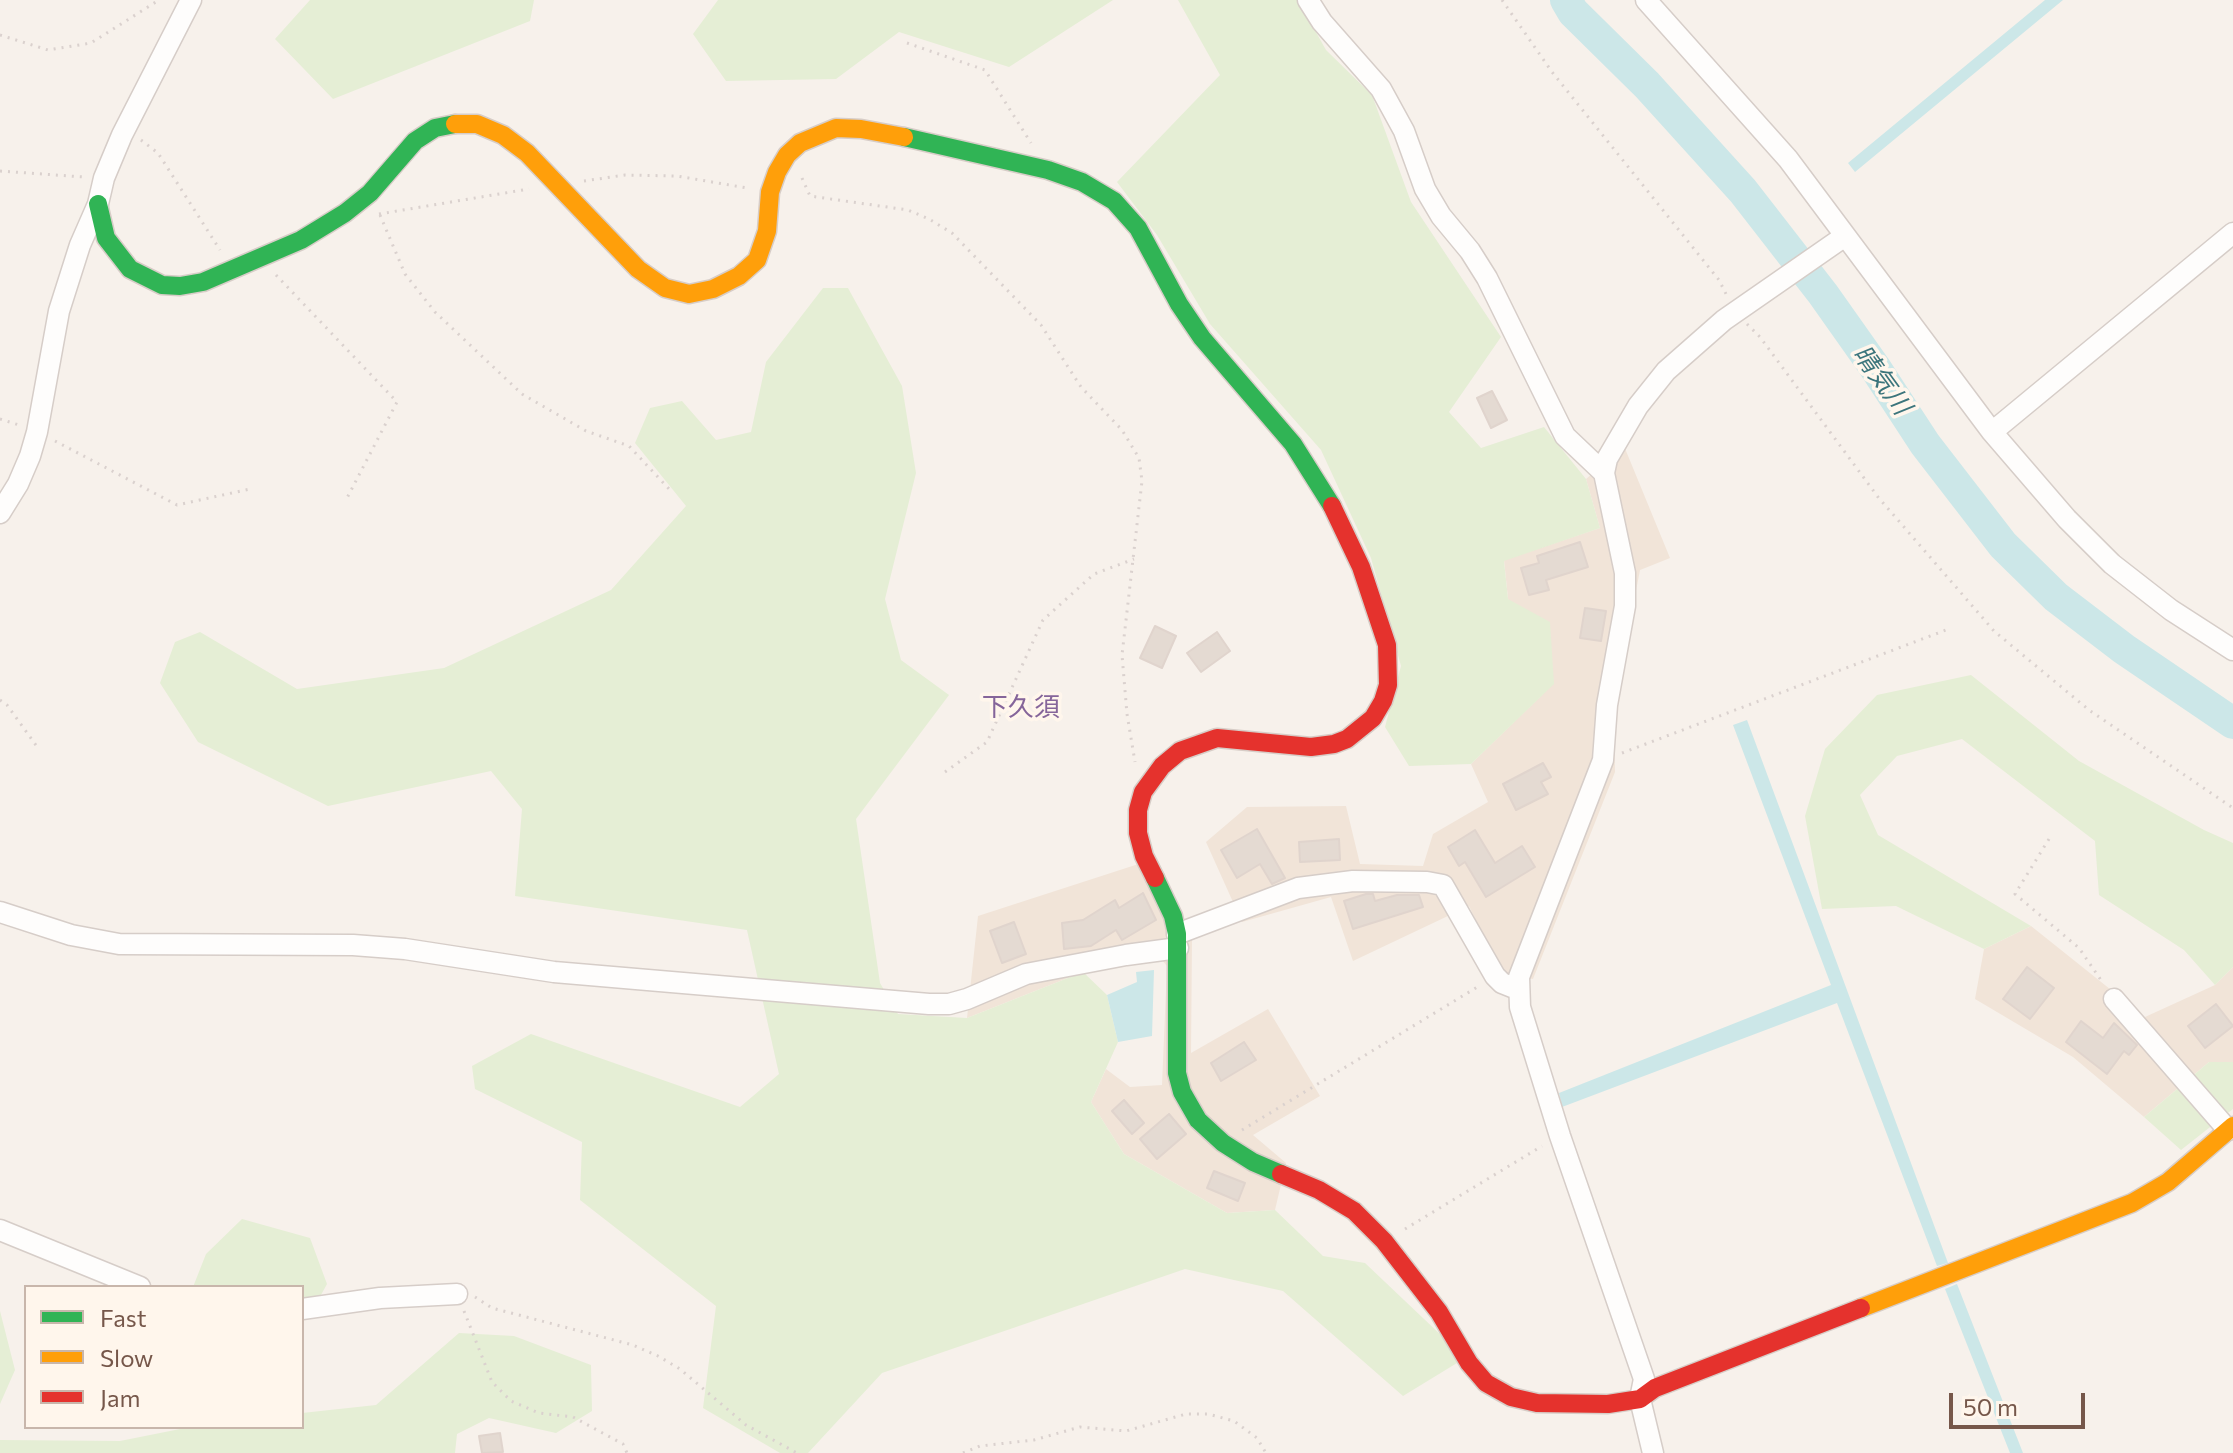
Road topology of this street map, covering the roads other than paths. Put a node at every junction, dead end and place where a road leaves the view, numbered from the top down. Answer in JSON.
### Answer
{"nodes":[{"id":1,"x":191,"y":0,"type":"edge"},
{"id":2,"x":1308,"y":0,"type":"edge"},
{"id":3,"x":1646,"y":0,"type":"edge"},
{"id":4,"x":98,"y":204,"type":"junction"},
{"id":5,"x":2233,"y":233,"type":"edge"},
{"id":6,"x":1845,"y":236,"type":"junction"},
{"id":7,"x":1992,"y":432,"type":"junction"},
{"id":8,"x":1604,"y":473,"type":"junction"},
{"id":9,"x":0,"y":513,"type":"edge"},
{"id":10,"x":2233,"y":650,"type":"edge"},
{"id":11,"x":0,"y":912,"type":"edge"},
{"id":12,"x":1178,"y":941,"type":"junction"},
{"id":13,"x":1517,"y":989,"type":"junction"},
{"id":14,"x":2114,"y":999,"type":"road end"},
{"id":15,"x":2231,"y":1128,"type":"edge"},
{"id":16,"x":0,"y":1230,"type":"edge"},
{"id":17,"x":135,"y":1285,"type":"edge"},
{"id":18,"x":457,"y":1294,"type":"road end"},
{"id":19,"x":304,"y":1309,"type":"edge"},
{"id":20,"x":1640,"y":1399,"type":"junction"},
{"id":21,"x":1653,"y":1453,"type":"edge"}],
"edges":[{"from":1,"to":4,"type":"street"},
{"from":2,"to":8,"type":"street"},
{"from":3,"to":6,"type":"street"},
{"from":4,"to":9,"type":"street"},
{"from":4,"to":12,"type":"street"},
{"from":5,"to":7,"type":"street"},
{"from":6,"to":7,"type":"street"},
{"from":6,"to":8,"type":"street"},
{"from":7,"to":10,"type":"street"},
{"from":8,"to":13,"type":"street"},
{"from":11,"to":12,"type":"street"},
{"from":12,"to":13,"type":"street"},
{"from":12,"to":20,"type":"street"},
{"from":13,"to":20,"type":"street"},
{"from":14,"to":15,"type":"street"},
{"from":15,"to":20,"type":"street"},
{"from":16,"to":17,"type":"street"},
{"from":18,"to":19,"type":"street"},
{"from":20,"to":21,"type":"street"}]}
